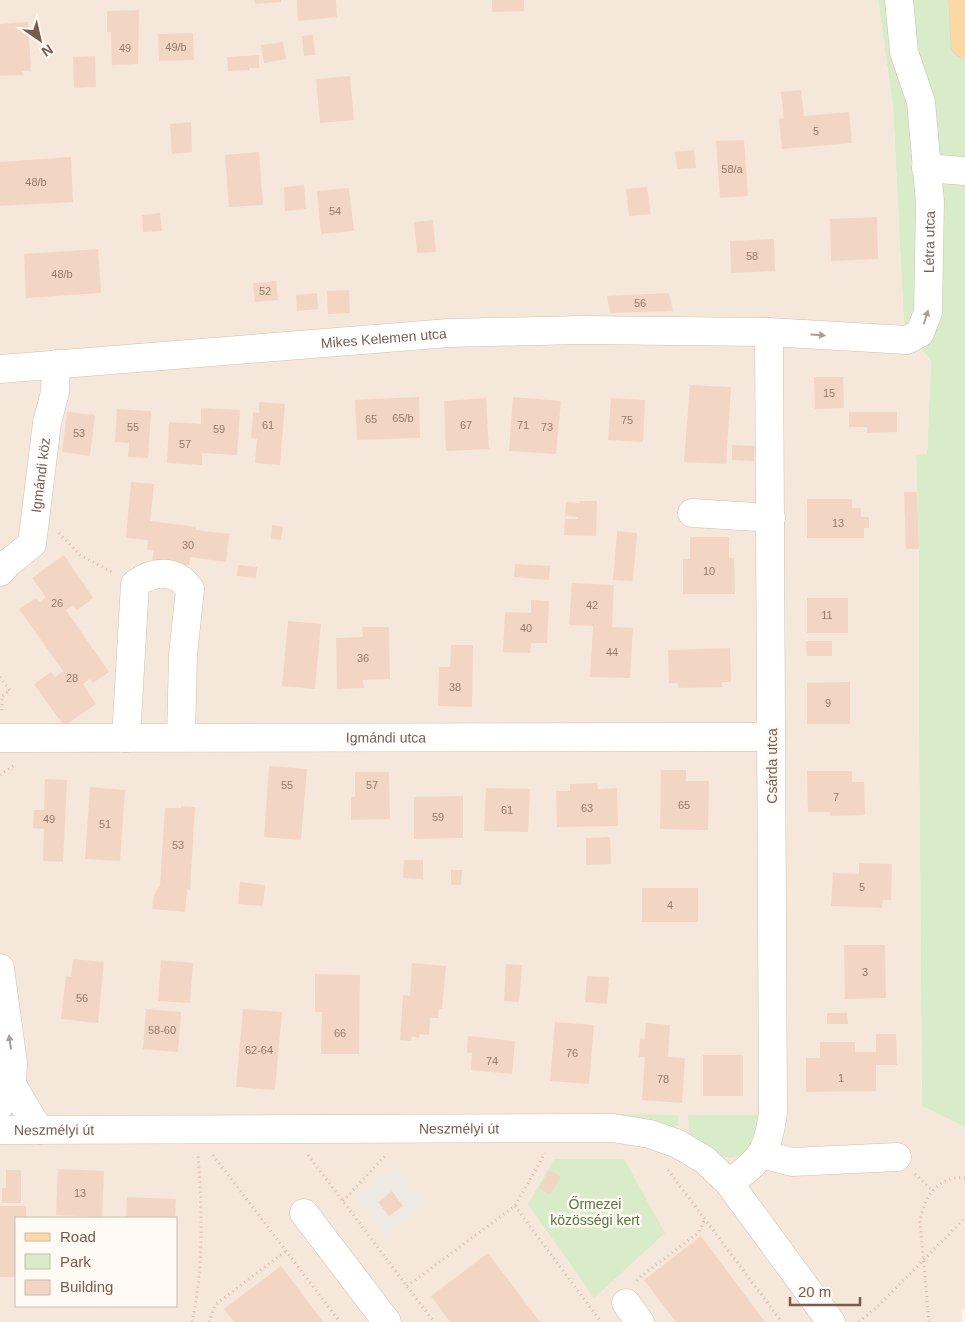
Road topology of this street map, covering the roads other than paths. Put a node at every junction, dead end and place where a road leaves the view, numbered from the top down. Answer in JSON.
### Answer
{"nodes":[{"id":1,"x":899,"y":0,"type":"edge"},
{"id":2,"x":963,"y":0,"type":"edge"},
{"id":3,"x":965,"y":44,"type":"edge"},
{"id":4,"x":926,"y":168,"type":"junction"},
{"id":5,"x":965,"y":172,"type":"edge"},
{"id":6,"x":770,"y":332,"type":"junction"},
{"id":7,"x":56,"y":364,"type":"junction"},
{"id":8,"x":0,"y":369,"type":"edge"},
{"id":9,"x":692,"y":513,"type":"dead end"},
{"id":10,"x":770,"y":518,"type":"junction"},
{"id":11,"x":0,"y":572,"type":"edge"},
{"id":12,"x":771,"y":737,"type":"junction"},
{"id":13,"x":1,"y":738,"type":"edge"},
{"id":14,"x":126,"y":738,"type":"junction"},
{"id":15,"x":181,"y":738,"type":"junction"},
{"id":16,"x":0,"y":968,"type":"edge"},
{"id":17,"x":6,"y":1095,"type":"edge"},
{"id":18,"x":0,"y":1130,"type":"edge"},
{"id":19,"x":39,"y":1130,"type":"junction"},
{"id":20,"x":761,"y":1154,"type":"junction"},
{"id":21,"x":896,"y":1157,"type":"dead end"},
{"id":22,"x":729,"y":1183,"type":"junction"},
{"id":23,"x":304,"y":1213,"type":"dead end"},
{"id":24,"x":387,"y":1322,"type":"edge"},
{"id":25,"x":830,"y":1322,"type":"edge"}],
"edges":[{"from":1,"to":4,"type":"street","name":"Létra utca"},
{"from":2,"to":3,"type":"main road"},
{"from":4,"to":5,"type":"street"},
{"from":6,"to":4,"type":"street","name":"Létra utca","one_way":true},
{"from":6,"to":7,"type":"street","name":"Mikes Kelemen utca"},
{"from":6,"to":10,"type":"street","name":"Csárda utca"},
{"from":7,"to":8,"type":"street","name":"Mikes Kelemen utca"},
{"from":7,"to":11,"type":"street","name":"Igmándi köz"},
{"from":9,"to":10,"type":"street"},
{"from":10,"to":12,"type":"street","name":"Csárda utca"},
{"from":12,"to":15,"type":"street","name":"Igmándi utca"},
{"from":12,"to":20,"type":"street","name":"Csárda utca"},
{"from":13,"to":14,"type":"street","name":"Igmándi utca"},
{"from":14,"to":15,"type":"street","name":"Igmándi utca"},
{"from":14,"to":15,"type":"street"},
{"from":17,"to":16,"type":"street","one_way":true},
{"from":17,"to":19,"type":"street"},
{"from":18,"to":19,"type":"street","name":"Neszmélyi út"},
{"from":19,"to":22,"type":"street","name":"Neszmélyi út"},
{"from":20,"to":21,"type":"street"},
{"from":20,"to":22,"type":"street","name":"Csárda utca"},
{"from":22,"to":25,"type":"street","name":"Neszmélyi út"},
{"from":23,"to":24,"type":"street"}]}
